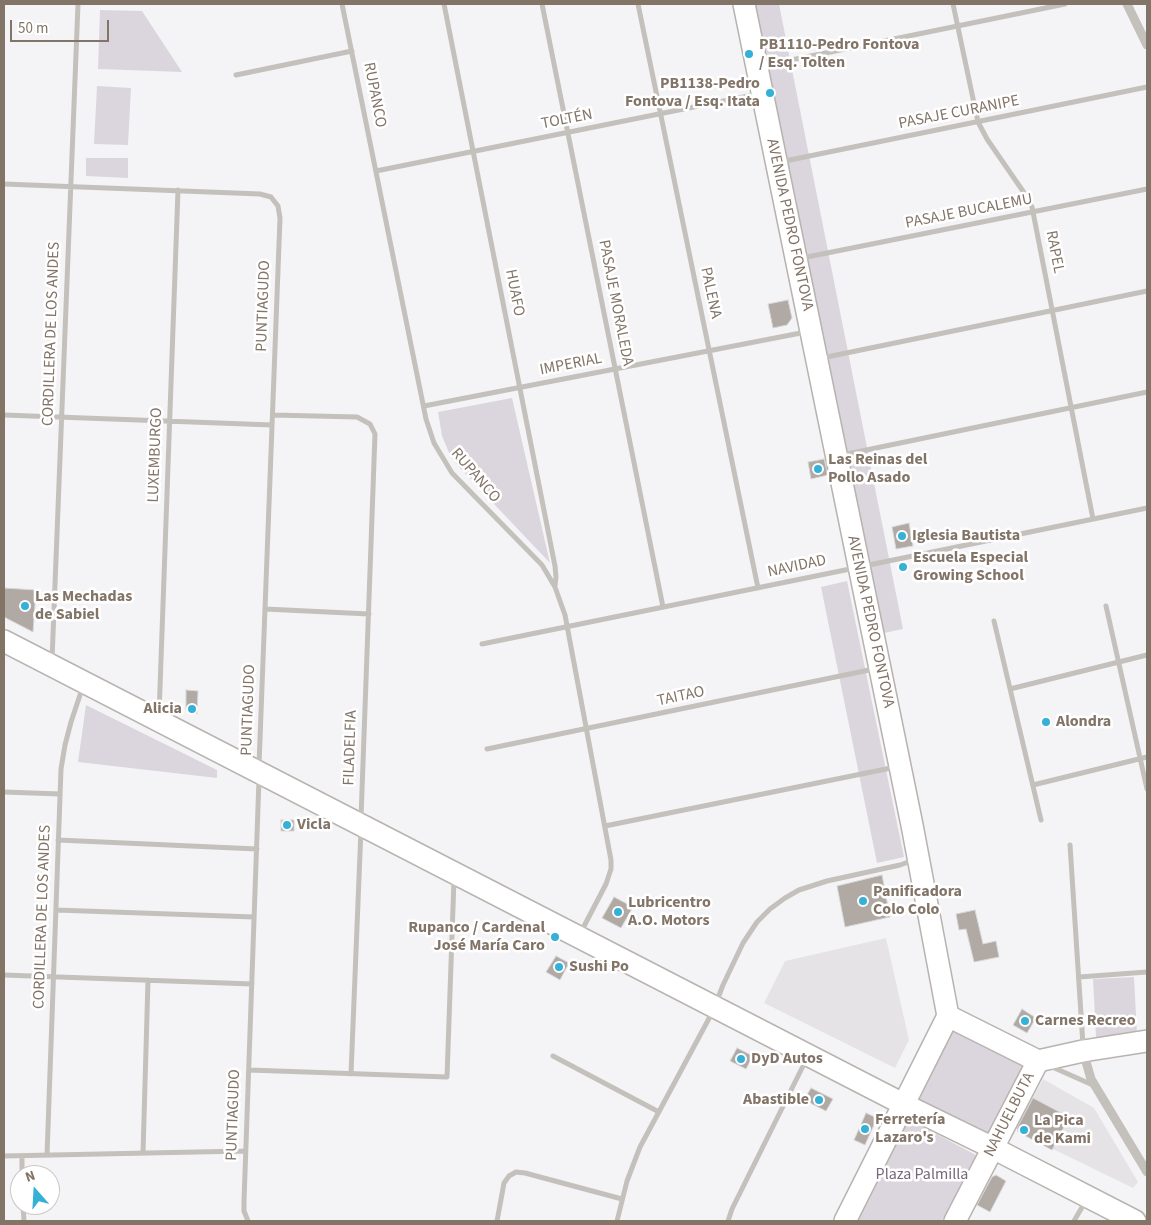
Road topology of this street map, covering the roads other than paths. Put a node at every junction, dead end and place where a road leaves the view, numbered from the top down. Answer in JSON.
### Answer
{"nodes":[{"id":1,"x":78,"y":4,"type":"edge"},
{"id":2,"x":342,"y":4,"type":"edge"},
{"id":3,"x":444,"y":4,"type":"edge"},
{"id":4,"x":542,"y":4,"type":"edge"},
{"id":5,"x":638,"y":4,"type":"edge"},
{"id":6,"x":744,"y":4,"type":"edge"},
{"id":7,"x":953,"y":4,"type":"edge"},
{"id":8,"x":1065,"y":4,"type":"edge"},
{"id":9,"x":1127,"y":4,"type":"edge"},
{"id":10,"x":958,"y":26,"type":"junction"},
{"id":11,"x":1147,"y":45,"type":"edge"},
{"id":12,"x":352,"y":51,"type":"junction"},
{"id":13,"x":757,"y":67,"type":"junction"},
{"id":14,"x":236,"y":76,"type":"dead end"},
{"id":15,"x":1147,"y":88,"type":"edge"},
{"id":16,"x":763,"y":94,"type":"junction"},
{"id":17,"x":661,"y":114,"type":"junction"},
{"id":18,"x":978,"y":122,"type":"junction"},
{"id":19,"x":568,"y":133,"type":"junction"},
{"id":20,"x":473,"y":152,"type":"junction"},
{"id":21,"x":777,"y":163,"type":"junction"},
{"id":22,"x":376,"y":172,"type":"junction"},
{"id":23,"x":4,"y":184,"type":"edge"},
{"id":24,"x":71,"y":186,"type":"junction"},
{"id":25,"x":1147,"y":189,"type":"edge"},
{"id":26,"x":178,"y":190,"type":"junction"},
{"id":27,"x":1033,"y":212,"type":"junction"},
{"id":28,"x":796,"y":259,"type":"junction"},
{"id":29,"x":1147,"y":291,"type":"edge"},
{"id":30,"x":1052,"y":311,"type":"junction"},
{"id":31,"x":811,"y":331,"type":"junction"},
{"id":32,"x":710,"y":351,"type":"junction"},
{"id":33,"x":817,"y":359,"type":"junction"},
{"id":34,"x":615,"y":369,"type":"junction"},
{"id":35,"x":520,"y":388,"type":"junction"},
{"id":36,"x":1147,"y":392,"type":"edge"},
{"id":37,"x":424,"y":406,"type":"junction"},
{"id":38,"x":1072,"y":408,"type":"junction"},
{"id":39,"x":273,"y":414,"type":"junction"},
{"id":40,"x":4,"y":416,"type":"edge"},
{"id":41,"x":62,"y":418,"type":"junction"},
{"id":42,"x":170,"y":421,"type":"junction"},
{"id":43,"x":272,"y":425,"type":"junction"},
{"id":44,"x":836,"y":456,"type":"junction"},
{"id":45,"x":1147,"y":508,"type":"edge"},
{"id":46,"x":1094,"y":519,"type":"junction"},
{"id":47,"x":859,"y":567,"type":"junction"},
{"id":48,"x":555,"y":587,"type":"junction"},
{"id":49,"x":758,"y":588,"type":"junction"},
{"id":50,"x":1106,"y":606,"type":"dead end"},
{"id":51,"x":663,"y":607,"type":"junction"},
{"id":52,"x":265,"y":609,"type":"junction"},
{"id":53,"x":369,"y":614,"type":"junction"},
{"id":54,"x":994,"y":621,"type":"dead end"},
{"id":55,"x":567,"y":627,"type":"junction"},
{"id":56,"x":4,"y":641,"type":"edge"},
{"id":57,"x":482,"y":644,"type":"dead end"},
{"id":58,"x":1147,"y":655,"type":"edge"},
{"id":59,"x":1118,"y":662,"type":"junction"},
{"id":60,"x":52,"y":666,"type":"junction"},
{"id":61,"x":880,"y":668,"type":"junction"},
{"id":62,"x":85,"y":683,"type":"junction"},
{"id":63,"x":1010,"y":689,"type":"junction"},
{"id":64,"x":158,"y":721,"type":"junction"},
{"id":65,"x":586,"y":729,"type":"junction"},
{"id":66,"x":486,"y":749,"type":"dead end"},
{"id":67,"x":1147,"y":757,"type":"edge"},
{"id":68,"x":1140,"y":759,"type":"junction"},
{"id":69,"x":900,"y":766,"type":"junction"},
{"id":70,"x":259,"y":772,"type":"junction"},
{"id":71,"x":1033,"y":785,"type":"junction"},
{"id":72,"x":1147,"y":789,"type":"edge"},
{"id":73,"x":4,"y":792,"type":"edge"},
{"id":74,"x":60,"y":794,"type":"junction"},
{"id":75,"x":1041,"y":820,"type":"dead end"},
{"id":76,"x":361,"y":825,"type":"junction"},
{"id":77,"x":605,"y":826,"type":"junction"},
{"id":78,"x":58,"y":840,"type":"junction"},
{"id":79,"x":1070,"y":845,"type":"dead end"},
{"id":80,"x":257,"y":849,"type":"junction"},
{"id":81,"x":918,"y":858,"type":"junction"},
{"id":82,"x":454,"y":873,"type":"junction"},
{"id":83,"x":56,"y":910,"type":"junction"},
{"id":84,"x":254,"y":917,"type":"junction"},
{"id":85,"x":579,"y":937,"type":"junction"},
{"id":86,"x":1147,"y":972,"type":"edge"},
{"id":87,"x":4,"y":975,"type":"edge"},
{"id":88,"x":54,"y":976,"type":"junction"},
{"id":89,"x":1080,"y":977,"type":"junction"},
{"id":90,"x":148,"y":980,"type":"junction"},
{"id":91,"x":252,"y":984,"type":"junction"},
{"id":92,"x":715,"y":1008,"type":"junction"},
{"id":93,"x":948,"y":1016,"type":"junction"},
{"id":94,"x":1147,"y":1041,"type":"edge"},
{"id":95,"x":1083,"y":1051,"type":"junction"},
{"id":96,"x":808,"y":1055,"type":"junction"},
{"id":97,"x":553,"y":1056,"type":"dead end"},
{"id":98,"x":1038,"y":1061,"type":"junction"},
{"id":99,"x":249,"y":1070,"type":"junction"},
{"id":100,"x":352,"y":1074,"type":"junction"},
{"id":101,"x":1095,"y":1086,"type":"junction"},
{"id":102,"x":903,"y":1104,"type":"junction"},
{"id":103,"x":659,"y":1112,"type":"junction"},
{"id":104,"x":993,"y":1148,"type":"junction"},
{"id":105,"x":246,"y":1151,"type":"junction"},
{"id":106,"x":143,"y":1153,"type":"junction"},
{"id":107,"x":47,"y":1155,"type":"junction"},
{"id":108,"x":4,"y":1156,"type":"edge"},
{"id":109,"x":22,"y":1156,"type":"junction"},
{"id":110,"x":22,"y":1165,"type":"edge"},
{"id":111,"x":1147,"y":1172,"type":"edge"},
{"id":112,"x":1088,"y":1196,"type":"junction"},
{"id":113,"x":622,"y":1199,"type":"junction"},
{"id":114,"x":248,"y":1221,"type":"edge"},
{"id":115,"x":497,"y":1221,"type":"edge"},
{"id":116,"x":617,"y":1221,"type":"edge"},
{"id":117,"x":728,"y":1221,"type":"edge"},
{"id":118,"x":845,"y":1221,"type":"edge"},
{"id":119,"x":955,"y":1221,"type":"edge"},
{"id":120,"x":1074,"y":1221,"type":"edge"},
{"id":121,"x":1135,"y":1221,"type":"edge"}],
"edges":[{"from":1,"to":24,"type":"street","name":"CORDILLERA DE LOS ANDES"},
{"from":2,"to":12,"type":"street","name":"RUPANCO"},
{"from":3,"to":20,"type":"street","name":"HUAFO"},
{"from":4,"to":19,"type":"street","name":"PASAJE MORALEDA"},
{"from":5,"to":17,"type":"street","name":"PALENA"},
{"from":6,"to":13,"type":"main road","name":"AVENIDA PEDRO FONTOVA"},
{"from":7,"to":10,"type":"street","name":"RAPEL"},
{"from":8,"to":10,"type":"street"},
{"from":9,"to":11,"type":"street"},
{"from":10,"to":13,"type":"street"},
{"from":10,"to":18,"type":"street","name":"RAPEL"},
{"from":12,"to":14,"type":"street"},
{"from":12,"to":22,"type":"street","name":"RUPANCO"},
{"from":13,"to":16,"type":"main road","name":"AVENIDA PEDRO FONTOVA"},
{"from":15,"to":18,"type":"street","name":"PASAJE CURANIPE"},
{"from":16,"to":17,"type":"street","name":"TOLTÉN"},
{"from":16,"to":21,"type":"main road","name":"AVENIDA PEDRO FONTOVA"},
{"from":17,"to":19,"type":"street","name":"TOLTÉN"},
{"from":17,"to":32,"type":"street","name":"PALENA"},
{"from":18,"to":21,"type":"street","name":"PASAJE CURANIPE"},
{"from":18,"to":27,"type":"street","name":"RAPEL"},
{"from":19,"to":20,"type":"street","name":"TOLTÉN"},
{"from":19,"to":34,"type":"street","name":"PASAJE MORALEDA"},
{"from":20,"to":22,"type":"street","name":"TOLTÉN"},
{"from":20,"to":35,"type":"street","name":"HUAFO"},
{"from":21,"to":28,"type":"main road","name":"AVENIDA PEDRO FONTOVA"},
{"from":22,"to":37,"type":"street","name":"RUPANCO"},
{"from":23,"to":24,"type":"street"},
{"from":24,"to":26,"type":"street"},
{"from":24,"to":41,"type":"street","name":"CORDILLERA DE LOS ANDES"},
{"from":25,"to":27,"type":"street","name":"PASAJE BUCALEMU"},
{"from":26,"to":39,"type":"street","name":"PUNTIAGUDO"},
{"from":26,"to":42,"type":"street","name":"LUXEMBURGO"},
{"from":27,"to":28,"type":"street","name":"PASAJE BUCALEMU"},
{"from":27,"to":30,"type":"street","name":"RAPEL"},
{"from":28,"to":31,"type":"main road","name":"AVENIDA PEDRO FONTOVA"},
{"from":29,"to":30,"type":"street"},
{"from":30,"to":33,"type":"street"},
{"from":30,"to":38,"type":"street","name":"RAPEL"},
{"from":31,"to":32,"type":"street","name":"IMPERIAL"},
{"from":31,"to":33,"type":"main road","name":"AVENIDA PEDRO FONTOVA"},
{"from":32,"to":34,"type":"street","name":"IMPERIAL"},
{"from":32,"to":49,"type":"street","name":"PALENA"},
{"from":33,"to":44,"type":"main road","name":"AVENIDA PEDRO FONTOVA"},
{"from":34,"to":35,"type":"street","name":"IMPERIAL"},
{"from":34,"to":51,"type":"street","name":"PASAJE MORALEDA"},
{"from":35,"to":37,"type":"street","name":"IMPERIAL"},
{"from":35,"to":48,"type":"street","name":"HUAFO"},
{"from":36,"to":38,"type":"street"},
{"from":37,"to":48,"type":"street","name":"RUPANCO"},
{"from":38,"to":44,"type":"street"},
{"from":38,"to":46,"type":"street","name":"RAPEL"},
{"from":39,"to":43,"type":"street","name":"PUNTIAGUDO"},
{"from":39,"to":53,"type":"street","name":"FILADELFIA"},
{"from":40,"to":41,"type":"street"},
{"from":41,"to":42,"type":"street"},
{"from":41,"to":60,"type":"street","name":"CORDILLERA DE LOS ANDES"},
{"from":42,"to":43,"type":"street"},
{"from":42,"to":64,"type":"street","name":"LUXEMBURGO"},
{"from":43,"to":52,"type":"street","name":"PUNTIAGUDO"},
{"from":44,"to":47,"type":"main road","name":"AVENIDA PEDRO FONTOVA"},
{"from":45,"to":46,"type":"street","name":"NAVIDAD"},
{"from":46,"to":47,"type":"street","name":"NAVIDAD"},
{"from":47,"to":49,"type":"street","name":"NAVIDAD"},
{"from":47,"to":61,"type":"main road","name":"AVENIDA PEDRO FONTOVA"},
{"from":48,"to":55,"type":"street","name":"RUPANCO"},
{"from":49,"to":51,"type":"street","name":"NAVIDAD"},
{"from":50,"to":59,"type":"street"},
{"from":51,"to":55,"type":"street","name":"NAVIDAD"},
{"from":52,"to":53,"type":"street"},
{"from":52,"to":70,"type":"street","name":"PUNTIAGUDO"},
{"from":53,"to":76,"type":"street","name":"FILADELFIA"},
{"from":54,"to":63,"type":"street"},
{"from":55,"to":57,"type":"street","name":"NAVIDAD"},
{"from":55,"to":65,"type":"street","name":"RUPANCO"},
{"from":56,"to":60,"type":"main road"},
{"from":58,"to":59,"type":"street"},
{"from":59,"to":63,"type":"street"},
{"from":59,"to":68,"type":"street"},
{"from":60,"to":62,"type":"main road"},
{"from":61,"to":65,"type":"street","name":"TAITAO"},
{"from":61,"to":69,"type":"main road","name":"AVENIDA PEDRO FONTOVA"},
{"from":62,"to":64,"type":"main road"},
{"from":62,"to":74,"type":"street","name":"CORDILLERA DE LOS ANDES"},
{"from":63,"to":71,"type":"street"},
{"from":64,"to":70,"type":"main road"},
{"from":65,"to":66,"type":"street","name":"TAITAO"},
{"from":65,"to":77,"type":"street","name":"RUPANCO"},
{"from":67,"to":68,"type":"street"},
{"from":68,"to":71,"type":"street"},
{"from":68,"to":72,"type":"street"},
{"from":69,"to":77,"type":"street"},
{"from":69,"to":81,"type":"main road","name":"AVENIDA PEDRO FONTOVA"},
{"from":70,"to":76,"type":"main road"},
{"from":70,"to":80,"type":"street","name":"PUNTIAGUDO"},
{"from":71,"to":75,"type":"street"},
{"from":73,"to":74,"type":"street"},
{"from":74,"to":78,"type":"street","name":"CORDILLERA DE LOS ANDES"},
{"from":76,"to":82,"type":"main road"},
{"from":76,"to":100,"type":"street","name":"FILADELFIA"},
{"from":77,"to":85,"type":"street","name":"RUPANCO"},
{"from":78,"to":80,"type":"street"},
{"from":78,"to":83,"type":"street","name":"CORDILLERA DE LOS ANDES"},
{"from":79,"to":89,"type":"street"},
{"from":80,"to":84,"type":"street","name":"PUNTIAGUDO"},
{"from":81,"to":92,"type":"street"},
{"from":81,"to":93,"type":"main road","name":"AVENIDA PEDRO FONTOVA"},
{"from":82,"to":85,"type":"main road"},
{"from":82,"to":100,"type":"street"},
{"from":83,"to":84,"type":"street"},
{"from":83,"to":88,"type":"street","name":"CORDILLERA DE LOS ANDES"},
{"from":84,"to":91,"type":"street","name":"PUNTIAGUDO"},
{"from":85,"to":92,"type":"main road"},
{"from":86,"to":89,"type":"street"},
{"from":87,"to":88,"type":"street"},
{"from":88,"to":90,"type":"street"},
{"from":88,"to":107,"type":"street","name":"CORDILLERA DE LOS ANDES"},
{"from":89,"to":95,"type":"street"},
{"from":90,"to":91,"type":"street"},
{"from":90,"to":106,"type":"street"},
{"from":91,"to":99,"type":"street","name":"PUNTIAGUDO"},
{"from":92,"to":96,"type":"main road"},
{"from":92,"to":103,"type":"street"},
{"from":93,"to":98,"type":"main road"},
{"from":93,"to":102,"type":"main road"},
{"from":94,"to":95,"type":"main road"},
{"from":95,"to":98,"type":"main road"},
{"from":95,"to":101,"type":"street"},
{"from":96,"to":102,"type":"main road"},
{"from":96,"to":117,"type":"street"},
{"from":97,"to":103,"type":"street"},
{"from":98,"to":101,"type":"street"},
{"from":98,"to":104,"type":"main road","name":"NAHUELBUTA"},
{"from":99,"to":100,"type":"street"},
{"from":99,"to":105,"type":"street","name":"PUNTIAGUDO"},
{"from":101,"to":111,"type":"street"},
{"from":102,"to":104,"type":"main road"},
{"from":102,"to":118,"type":"main road"},
{"from":103,"to":113,"type":"street"},
{"from":104,"to":112,"type":"main road"},
{"from":104,"to":119,"type":"main road","name":"NAHUELBUTA"},
{"from":105,"to":106,"type":"street"},
{"from":105,"to":114,"type":"street","name":"PUNTIAGUDO"},
{"from":106,"to":107,"type":"street"},
{"from":107,"to":109,"type":"street"},
{"from":108,"to":109,"type":"street"},
{"from":109,"to":110,"type":"street"},
{"from":112,"to":120,"type":"street"},
{"from":112,"to":121,"type":"main road"},
{"from":113,"to":115,"type":"street"},
{"from":113,"to":116,"type":"street"}]}
